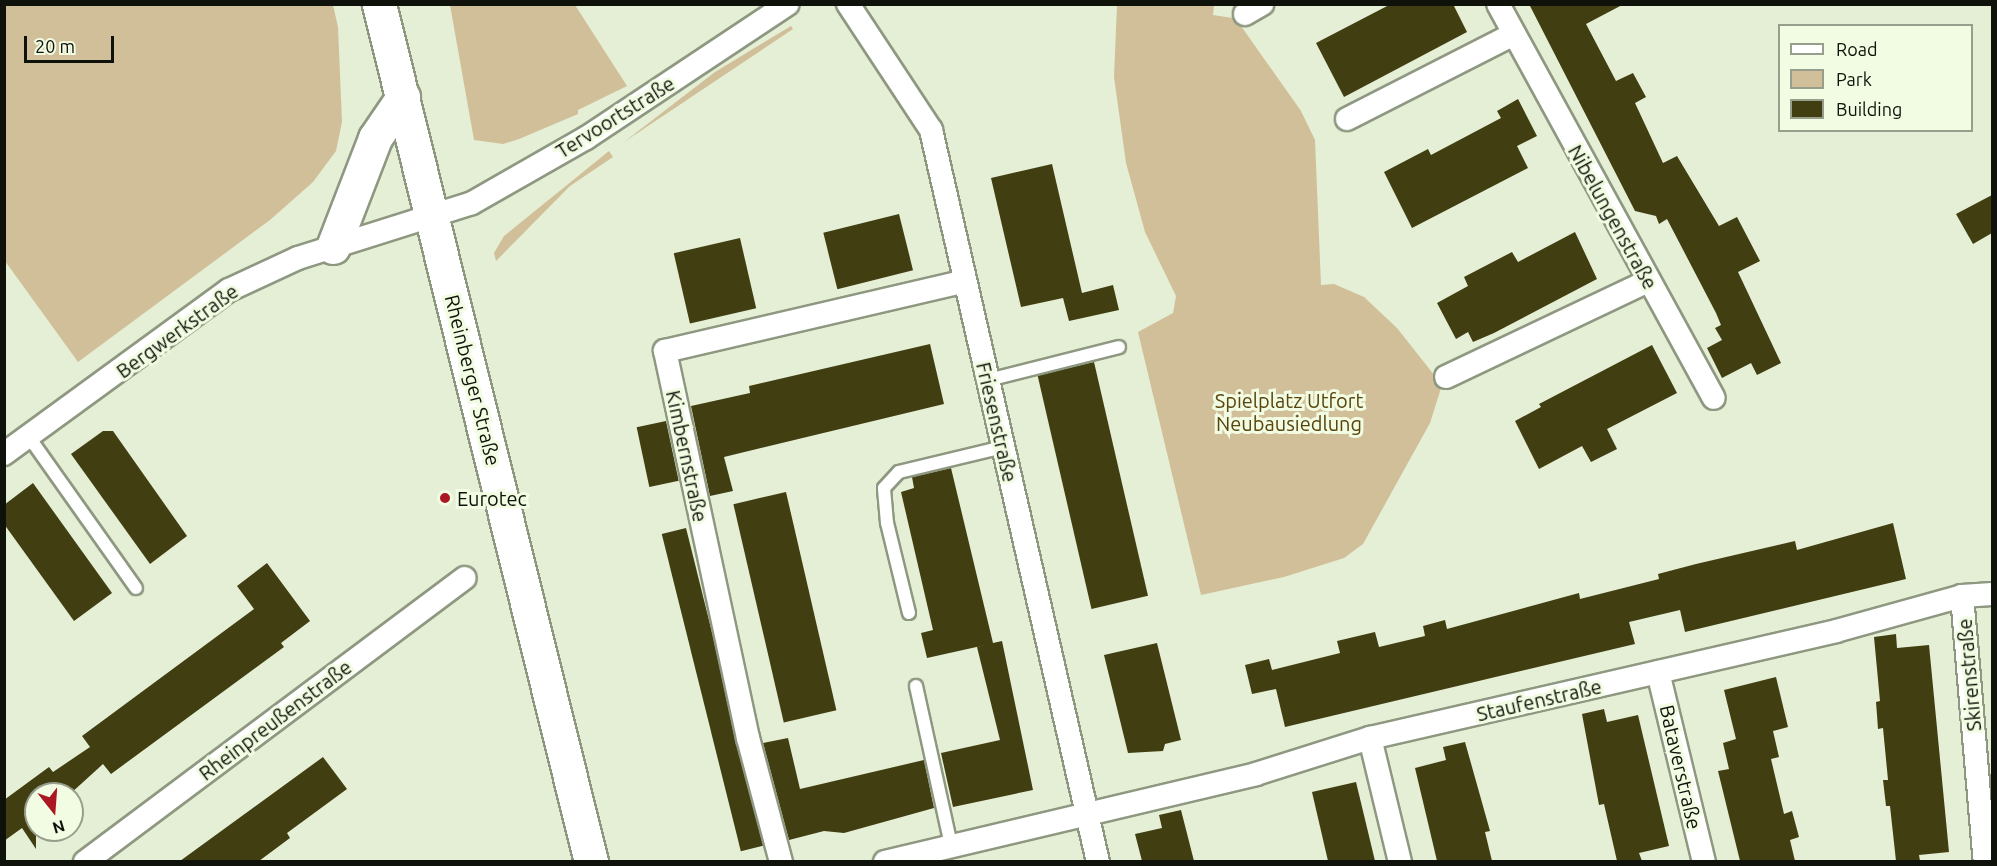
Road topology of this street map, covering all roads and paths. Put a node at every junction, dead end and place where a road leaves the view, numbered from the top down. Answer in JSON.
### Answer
{"nodes":[{"id":1,"x":379,"y":4,"type":"edge"},
{"id":2,"x":788,"y":4,"type":"edge"},
{"id":3,"x":848,"y":4,"type":"edge"},
{"id":4,"x":1498,"y":4,"type":"edge"},
{"id":5,"x":1514,"y":34,"type":"junction"},
{"id":6,"x":403,"y":97,"type":"junction"},
{"id":7,"x":1347,"y":119,"type":"dead end"},
{"id":8,"x":433,"y":214,"type":"junction"},
{"id":9,"x":333,"y":247,"type":"junction"},
{"id":10,"x":966,"y":281,"type":"junction"},
{"id":11,"x":1648,"y":281,"type":"junction"},
{"id":12,"x":1119,"y":347,"type":"dead end"},
{"id":13,"x":1446,"y":377,"type":"dead end"},
{"id":14,"x":988,"y":380,"type":"junction"},
{"id":15,"x":1714,"y":398,"type":"dead end"},
{"id":16,"x":28,"y":437,"type":"junction"},
{"id":17,"x":1003,"y":447,"type":"junction"},
{"id":18,"x":4,"y":454,"type":"edge"},
{"id":19,"x":465,"y":578,"type":"dead end"},
{"id":20,"x":136,"y":588,"type":"dead end"},
{"id":21,"x":1992,"y":594,"type":"edge"},
{"id":22,"x":1962,"y":596,"type":"junction"},
{"id":23,"x":909,"y":613,"type":"dead end"},
{"id":24,"x":1658,"y":672,"type":"junction"},
{"id":25,"x":916,"y":686,"type":"dead end"},
{"id":26,"x":1370,"y":738,"type":"junction"},
{"id":27,"x":1086,"y":812,"type":"junction"},
{"id":28,"x":951,"y":845,"type":"junction"},
{"id":29,"x":85,"y":861,"type":"edge"},
{"id":30,"x":591,"y":861,"type":"edge"},
{"id":31,"x":780,"y":861,"type":"edge"},
{"id":32,"x":885,"y":861,"type":"edge"},
{"id":33,"x":1098,"y":861,"type":"edge"},
{"id":34,"x":1400,"y":861,"type":"edge"},
{"id":35,"x":1704,"y":861,"type":"edge"},
{"id":36,"x":1985,"y":861,"type":"edge"}],
"edges":[{"from":1,"to":6,"type":"main road","name":"Rheinberger Straße"},
{"from":2,"to":8,"type":"street","name":"Tervoortstraße"},
{"from":3,"to":10,"type":"street","name":"Friesenstraße"},
{"from":4,"to":5,"type":"street","name":"Nibelungenstraße"},
{"from":5,"to":7,"type":"street"},
{"from":5,"to":11,"type":"street","name":"Nibelungenstraße"},
{"from":6,"to":8,"type":"main road","name":"Rheinberger Straße"},
{"from":6,"to":9,"type":"main road"},
{"from":8,"to":9,"type":"street","name":"Bergwerkstraße"},
{"from":8,"to":30,"type":"main road","name":"Rheinberger Straße"},
{"from":9,"to":16,"type":"street","name":"Bergwerkstraße"},
{"from":10,"to":14,"type":"street","name":"Friesenstraße"},
{"from":10,"to":31,"type":"street","name":"Kimbernstraße"},
{"from":11,"to":13,"type":"street"},
{"from":11,"to":15,"type":"street","name":"Nibelungenstraße"},
{"from":12,"to":14,"type":"lane"},
{"from":14,"to":17,"type":"street","name":"Friesenstraße"},
{"from":16,"to":18,"type":"street","name":"Bergwerkstraße"},
{"from":16,"to":20,"type":"lane"},
{"from":17,"to":23,"type":"lane"},
{"from":17,"to":27,"type":"street","name":"Friesenstraße"},
{"from":19,"to":29,"type":"street","name":"Rheinpreußenstraße"},
{"from":21,"to":22,"type":"street","name":"Staufenstraße"},
{"from":22,"to":24,"type":"street","name":"Staufenstraße"},
{"from":22,"to":36,"type":"street","name":"Skirenstraße"},
{"from":24,"to":26,"type":"street","name":"Staufenstraße"},
{"from":24,"to":35,"type":"street","name":"Bataverstraße"},
{"from":25,"to":28,"type":"lane"},
{"from":26,"to":27,"type":"street","name":"Staufenstraße"},
{"from":26,"to":34,"type":"street"},
{"from":27,"to":28,"type":"street"},
{"from":27,"to":33,"type":"street","name":"Friesenstraße"},
{"from":28,"to":32,"type":"street"}]}
